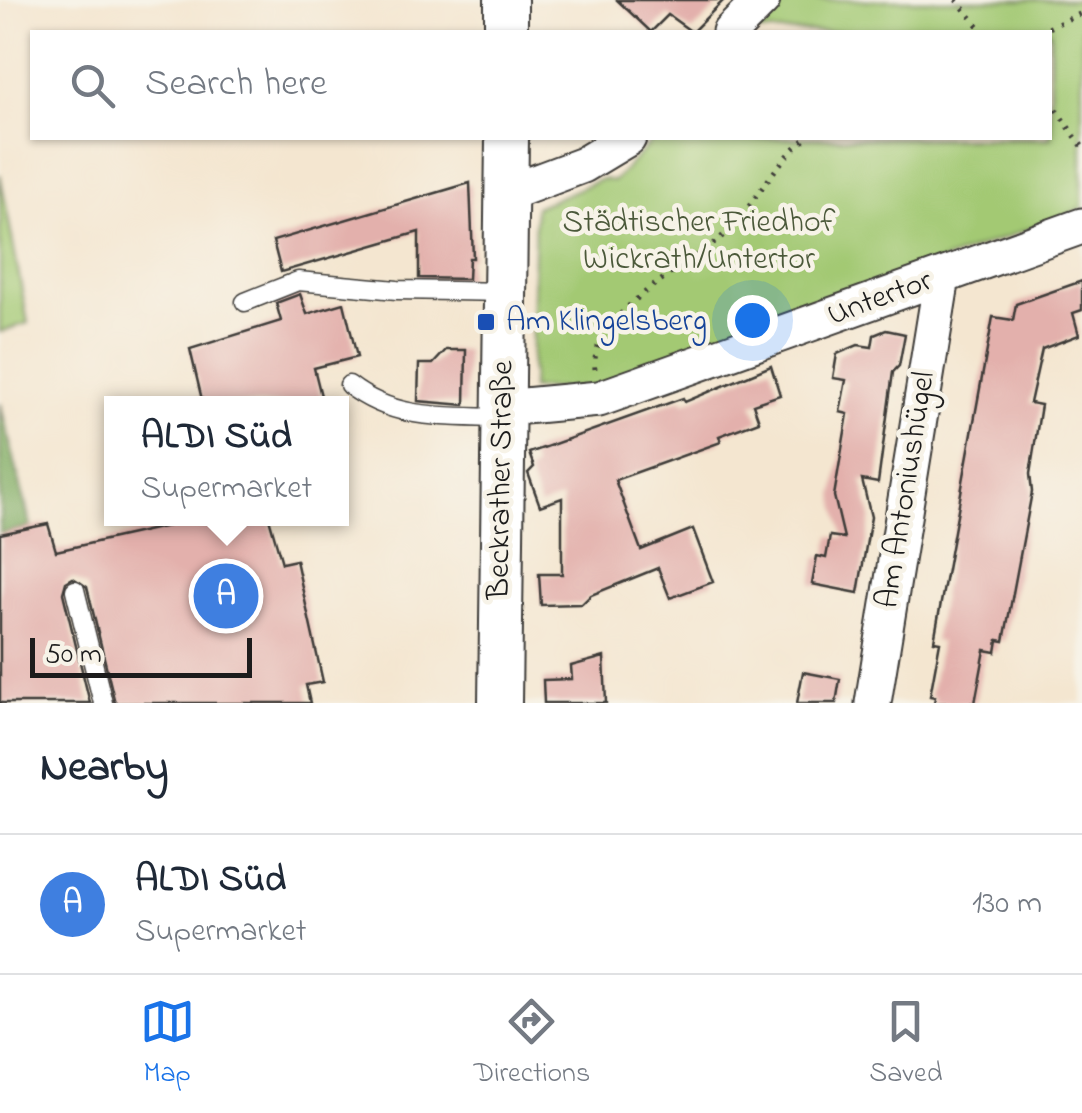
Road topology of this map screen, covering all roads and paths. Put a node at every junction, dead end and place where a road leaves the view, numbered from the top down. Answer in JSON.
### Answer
{"nodes":[{"id":1,"x":506,"y":0,"type":"edge"},
{"id":2,"x":762,"y":0,"type":"edge"},
{"id":3,"x":956,"y":0,"type":"edge"},
{"id":4,"x":1082,"y":12,"type":"edge"},
{"id":5,"x":506,"y":30,"type":"edge"},
{"id":6,"x":732,"y":30,"type":"edge"},
{"id":7,"x":982,"y":30,"type":"edge"},
{"id":8,"x":1043,"y":30,"type":"edge"},
{"id":9,"x":1052,"y":104,"type":"edge"},
{"id":10,"x":507,"y":140,"type":"edge"},
{"id":11,"x":625,"y":140,"type":"edge"},
{"id":12,"x":804,"y":140,"type":"edge"},
{"id":13,"x":1082,"y":146,"type":"edge"},
{"id":14,"x":508,"y":193,"type":"junction"},
{"id":15,"x":1082,"y":226,"type":"edge"},
{"id":16,"x":942,"y":277,"type":"junction"},
{"id":17,"x":506,"y":292,"type":"junction"},
{"id":18,"x":245,"y":302,"type":"dead end"},
{"id":19,"x":349,"y":385,"type":"dead end"},
{"id":20,"x":600,"y":399,"type":"junction"},
{"id":21,"x":503,"y":413,"type":"junction"},
{"id":22,"x":75,"y":590,"type":"dead end"},
{"id":23,"x":103,"y":703,"type":"edge"},
{"id":24,"x":500,"y":703,"type":"edge"},
{"id":25,"x":873,"y":703,"type":"edge"}],
"edges":[{"from":1,"to":5,"type":"street"},
{"from":2,"to":6,"type":"street"},
{"from":3,"to":7,"type":"path"},
{"from":4,"to":8,"type":"path"},
{"from":9,"to":13,"type":"path"},
{"from":10,"to":14,"type":"street","name":"Beckrather Straße"},
{"from":11,"to":14,"type":"street"},
{"from":12,"to":20,"type":"path"},
{"from":14,"to":17,"type":"street","name":"Beckrather Straße"},
{"from":15,"to":16,"type":"street","name":"Untertor"},
{"from":16,"to":20,"type":"street","name":"Untertor"},
{"from":16,"to":25,"type":"street","name":"Am Antoniushügel"},
{"from":17,"to":18,"type":"lane"},
{"from":17,"to":21,"type":"street","name":"Beckrather Straße"},
{"from":19,"to":21,"type":"lane"},
{"from":20,"to":21,"type":"street","name":"Untertor"},
{"from":21,"to":24,"type":"street","name":"Beckrather Straße"},
{"from":22,"to":23,"type":"lane"}]}
